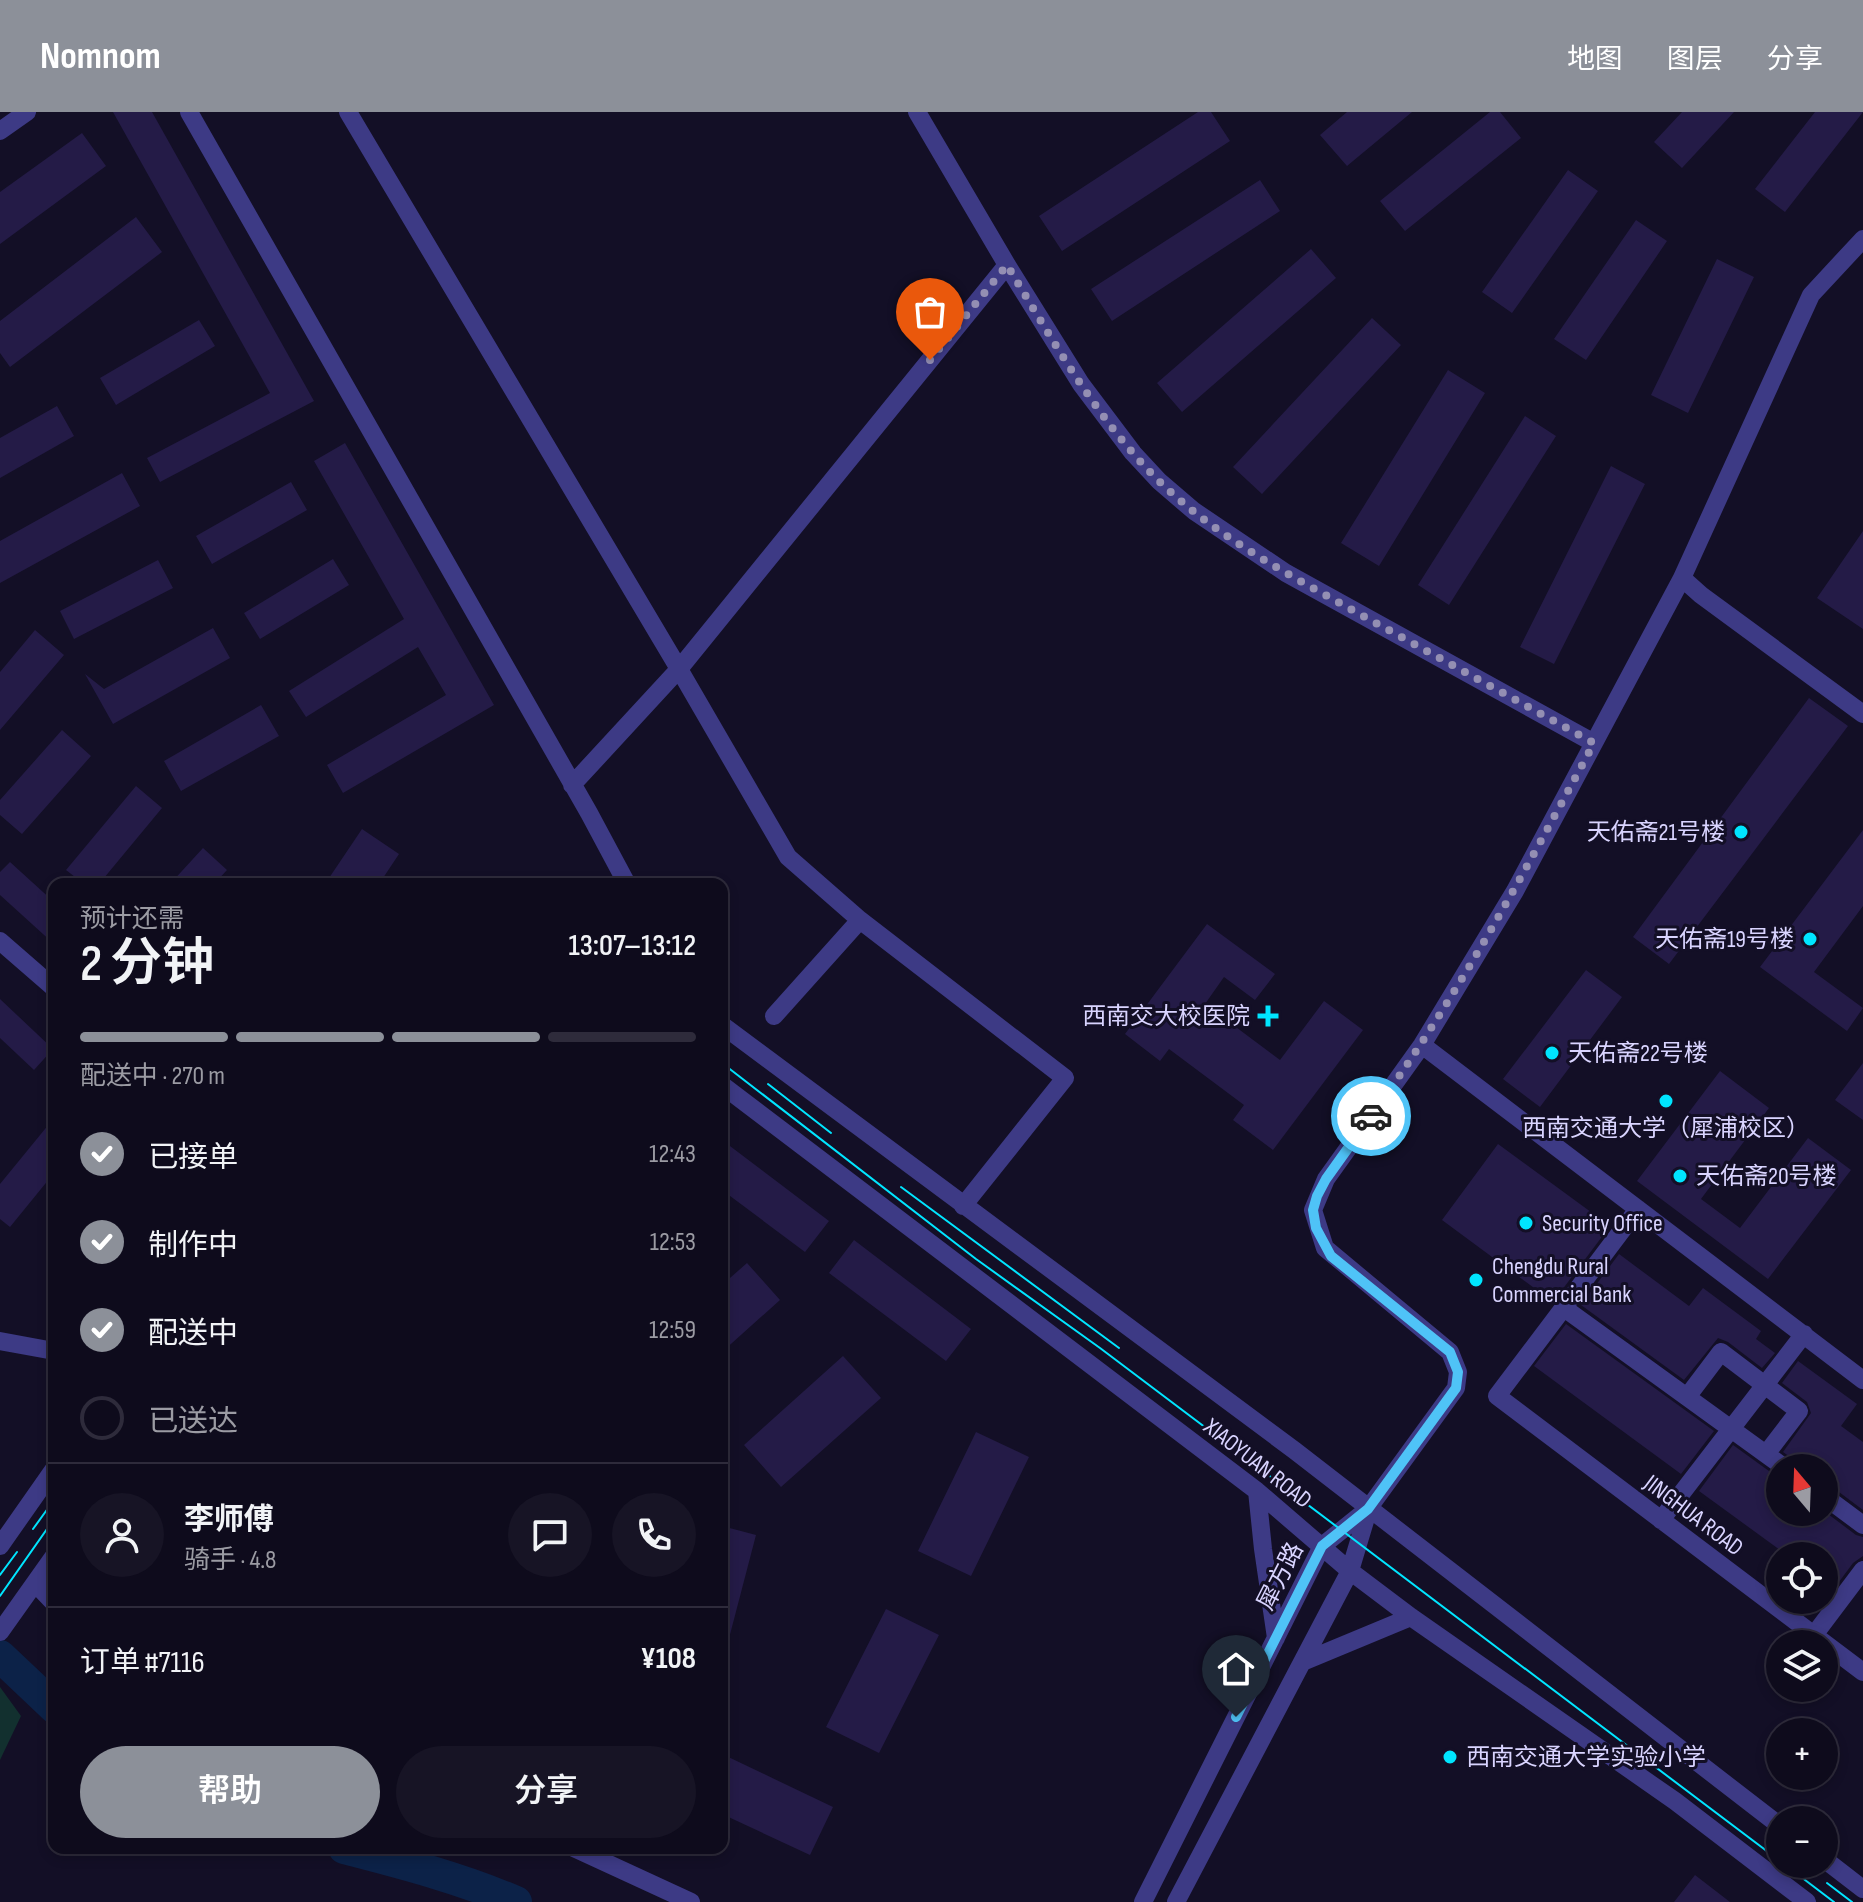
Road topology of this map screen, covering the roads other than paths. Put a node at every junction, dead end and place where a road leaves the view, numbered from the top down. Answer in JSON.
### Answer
{"nodes":[{"id":1,"x":27,"y":112,"type":"edge"},
{"id":2,"x":189,"y":112,"type":"edge"},
{"id":3,"x":348,"y":112,"type":"edge"},
{"id":4,"x":917,"y":112,"type":"edge"},
{"id":5,"x":0,"y":131,"type":"edge"},
{"id":6,"x":1863,"y":239,"type":"edge"},
{"id":7,"x":1007,"y":265,"type":"junction"},
{"id":8,"x":1682,"y":578,"type":"junction"},
{"id":9,"x":679,"y":669,"type":"junction"},
{"id":10,"x":1863,"y":714,"type":"edge"},
{"id":11,"x":1594,"y":743,"type":"junction"},
{"id":12,"x":572,"y":785,"type":"junction"},
{"id":13,"x":624,"y":878,"type":"edge"},
{"id":14,"x":860,"y":920,"type":"junction"},
{"id":15,"x":0,"y":941,"type":"edge"},
{"id":16,"x":48,"y":983,"type":"edge"},
{"id":17,"x":774,"y":1016,"type":"dead end"},
{"id":18,"x":728,"y":1029,"type":"edge"},
{"id":19,"x":1422,"y":1045,"type":"junction"},
{"id":20,"x":728,"y":1090,"type":"edge"},
{"id":21,"x":963,"y":1206,"type":"junction"},
{"id":22,"x":1638,"y":1209,"type":"junction"},
{"id":23,"x":1564,"y":1308,"type":"junction"},
{"id":24,"x":1804,"y":1334,"type":"junction"},
{"id":25,"x":0,"y":1341,"type":"edge"},
{"id":26,"x":48,"y":1350,"type":"edge"},
{"id":27,"x":1863,"y":1380,"type":"edge"},
{"id":28,"x":1764,"y":1385,"type":"junction"},
{"id":29,"x":1687,"y":1397,"type":"junction"},
{"id":30,"x":1730,"y":1428,"type":"junction"},
{"id":31,"x":1766,"y":1454,"type":"joint"},
{"id":32,"x":48,"y":1478,"type":"edge"},
{"id":33,"x":1257,"y":1491,"type":"junction"},
{"id":34,"x":1838,"y":1506,"type":"edge"},
{"id":35,"x":1368,"y":1509,"type":"junction"},
{"id":36,"x":1661,"y":1520,"type":"junction"},
{"id":37,"x":1863,"y":1525,"type":"edge"},
{"id":38,"x":0,"y":1546,"type":"edge"},
{"id":39,"x":1322,"y":1546,"type":"junction"},
{"id":40,"x":48,"y":1565,"type":"edge"},
{"id":41,"x":1863,"y":1570,"type":"edge"},
{"id":42,"x":1350,"y":1571,"type":"junction"},
{"id":43,"x":35,"y":1583,"type":"junction"},
{"id":44,"x":48,"y":1597,"type":"edge"},
{"id":45,"x":1411,"y":1617,"type":"junction"},
{"id":46,"x":5,"y":1625,"type":"edge"},
{"id":47,"x":1807,"y":1630,"type":"edge"},
{"id":48,"x":1818,"y":1630,"type":"edge"},
{"id":49,"x":1276,"y":1638,"type":"junction"},
{"id":50,"x":1838,"y":1653,"type":"edge"},
{"id":51,"x":1305,"y":1661,"type":"junction"},
{"id":52,"x":1863,"y":1672,"type":"edge"},
{"id":53,"x":1766,"y":1815,"type":"edge"},
{"id":54,"x":587,"y":1854,"type":"edge"},
{"id":55,"x":1838,"y":1870,"type":"edge"},
{"id":56,"x":1863,"y":1889,"type":"edge"},
{"id":57,"x":691,"y":1902,"type":"edge"},
{"id":58,"x":1143,"y":1902,"type":"edge"},
{"id":59,"x":1176,"y":1902,"type":"edge"},
{"id":60,"x":1807,"y":1902,"type":"edge"}],
"edges":[{"from":1,"to":5,"type":"street"},
{"from":2,"to":12,"type":"street"},
{"from":3,"to":9,"type":"street"},
{"from":4,"to":7,"type":"street"},
{"from":6,"to":8,"type":"street"},
{"from":7,"to":9,"type":"street"},
{"from":7,"to":11,"type":"street"},
{"from":8,"to":10,"type":"street"},
{"from":8,"to":11,"type":"street"},
{"from":9,"to":12,"type":"street"},
{"from":9,"to":14,"type":"street"},
{"from":11,"to":19,"type":"street"},
{"from":12,"to":13,"type":"street"},
{"from":14,"to":17,"type":"street"},
{"from":14,"to":21,"type":"street"},
{"from":15,"to":16,"type":"street"},
{"from":18,"to":21,"type":"street","name":"XIAOYUAN ROAD"},
{"from":19,"to":22,"type":"street"},
{"from":19,"to":35,"type":"street"},
{"from":20,"to":33,"type":"street","name":"XIAOYUAN ROAD"},
{"from":21,"to":35,"type":"street","name":"XIAOYUAN ROAD"},
{"from":22,"to":23,"type":"street"},
{"from":22,"to":24,"type":"street"},
{"from":23,"to":29,"type":"street"},
{"from":23,"to":36,"type":"street","name":"JINGHUA ROAD"},
{"from":24,"to":27,"type":"street"},
{"from":24,"to":28,"type":"street"},
{"from":25,"to":26,"type":"street"},
{"from":28,"to":29,"type":"street"},
{"from":28,"to":30,"type":"street"},
{"from":28,"to":31,"type":"street"},
{"from":29,"to":30,"type":"street"},
{"from":30,"to":31,"type":"street"},
{"from":30,"to":36,"type":"street"},
{"from":32,"to":38,"type":"street"},
{"from":33,"to":39,"type":"street","name":"XIAOYUAN ROAD"},
{"from":33,"to":49,"type":"street"},
{"from":34,"to":37,"type":"street"},
{"from":35,"to":39,"type":"street","name":"犀方路"},
{"from":35,"to":42,"type":"street"},
{"from":35,"to":53,"type":"street","name":"XIAOYUAN ROAD"},
{"from":36,"to":47,"type":"street","name":"JINGHUA ROAD"},
{"from":39,"to":42,"type":"street","name":"XIAOYUAN ROAD"},
{"from":39,"to":49,"type":"street","name":"犀方路"},
{"from":40,"to":43,"type":"street"},
{"from":41,"to":48,"type":"street"},
{"from":42,"to":45,"type":"street","name":"XIAOYUAN ROAD"},
{"from":42,"to":51,"type":"street"},
{"from":43,"to":44,"type":"street"},
{"from":43,"to":46,"type":"street"},
{"from":45,"to":51,"type":"street"},
{"from":45,"to":60,"type":"street","name":"XIAOYUAN ROAD"},
{"from":49,"to":58,"type":"street","name":"犀方路"},
{"from":50,"to":52,"type":"street","name":"JINGHUA ROAD"},
{"from":51,"to":59,"type":"street"},
{"from":54,"to":57,"type":"street"},
{"from":55,"to":56,"type":"street"}]}
